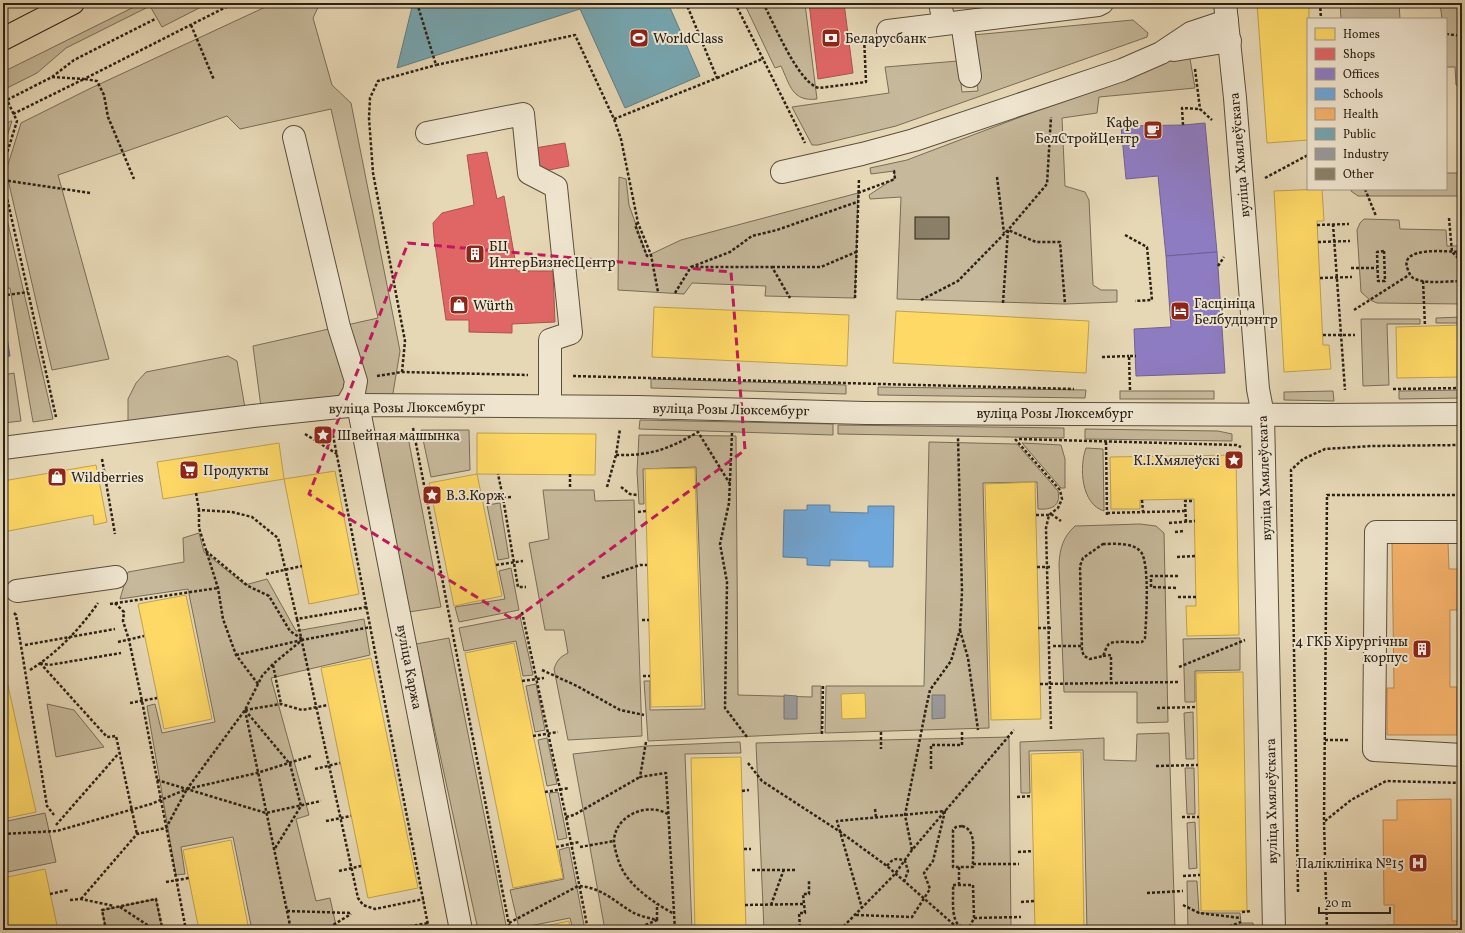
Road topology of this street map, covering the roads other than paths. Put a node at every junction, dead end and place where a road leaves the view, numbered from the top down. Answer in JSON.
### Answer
{"nodes":[{"id":1,"x":73,"y":3,"type":"edge"},
{"id":2,"x":1102,"y":3,"type":"edge"},
{"id":3,"x":949,"y":16,"type":"edge"},
{"id":4,"x":1227,"y":22,"type":"edge"},
{"id":5,"x":888,"y":31,"type":"road end"},
{"id":6,"x":3,"y":39,"type":"edge"},
{"id":7,"x":1161,"y":53,"type":"junction"},
{"id":8,"x":970,"y":76,"type":"dead end"},
{"id":9,"x":427,"y":133,"type":"dead end"},
{"id":10,"x":294,"y":137,"type":"dead end"},
{"id":11,"x":782,"y":172,"type":"dead end"},
{"id":12,"x":352,"y":406,"type":"junction"},
{"id":13,"x":550,"y":406,"type":"junction"},
{"id":14,"x":1462,"y":414,"type":"edge"},
{"id":15,"x":1263,"y":415,"type":"junction"},
{"id":16,"x":3,"y":448,"type":"edge"},
{"id":17,"x":1462,"y":532,"type":"edge"},
{"id":18,"x":116,"y":577,"type":"dead end"},
{"id":19,"x":17,"y":591,"type":"dead end"},
{"id":20,"x":1462,"y":754,"type":"edge"},
{"id":21,"x":461,"y":930,"type":"edge"},
{"id":22,"x":1274,"y":930,"type":"edge"}],
"edges":[{"from":1,"to":6,"type":"main road"},
{"from":2,"to":3,"type":"street"},
{"from":3,"to":5,"type":"street"},
{"from":3,"to":8,"type":"street"},
{"from":4,"to":7,"type":"street"},
{"from":4,"to":7,"type":"street"},
{"from":4,"to":15,"type":"street","name":"вуліца Хмялеўскага"},
{"from":7,"to":11,"type":"street"},
{"from":9,"to":13,"type":"street"},
{"from":10,"to":12,"type":"street"},
{"from":12,"to":13,"type":"street","name":"вуліца Розы Люксембург"},
{"from":12,"to":16,"type":"street","name":"вуліца Розы Люксембург"},
{"from":12,"to":21,"type":"street","name":"вуліца Каржа"},
{"from":13,"to":15,"type":"street","name":"вуліца Розы Люксембург"},
{"from":14,"to":15,"type":"street","name":"вуліца Розы Люксембург"},
{"from":15,"to":22,"type":"street","name":"вуліца Хмялеўскага"},
{"from":17,"to":20,"type":"street"},
{"from":18,"to":19,"type":"street"}]}
